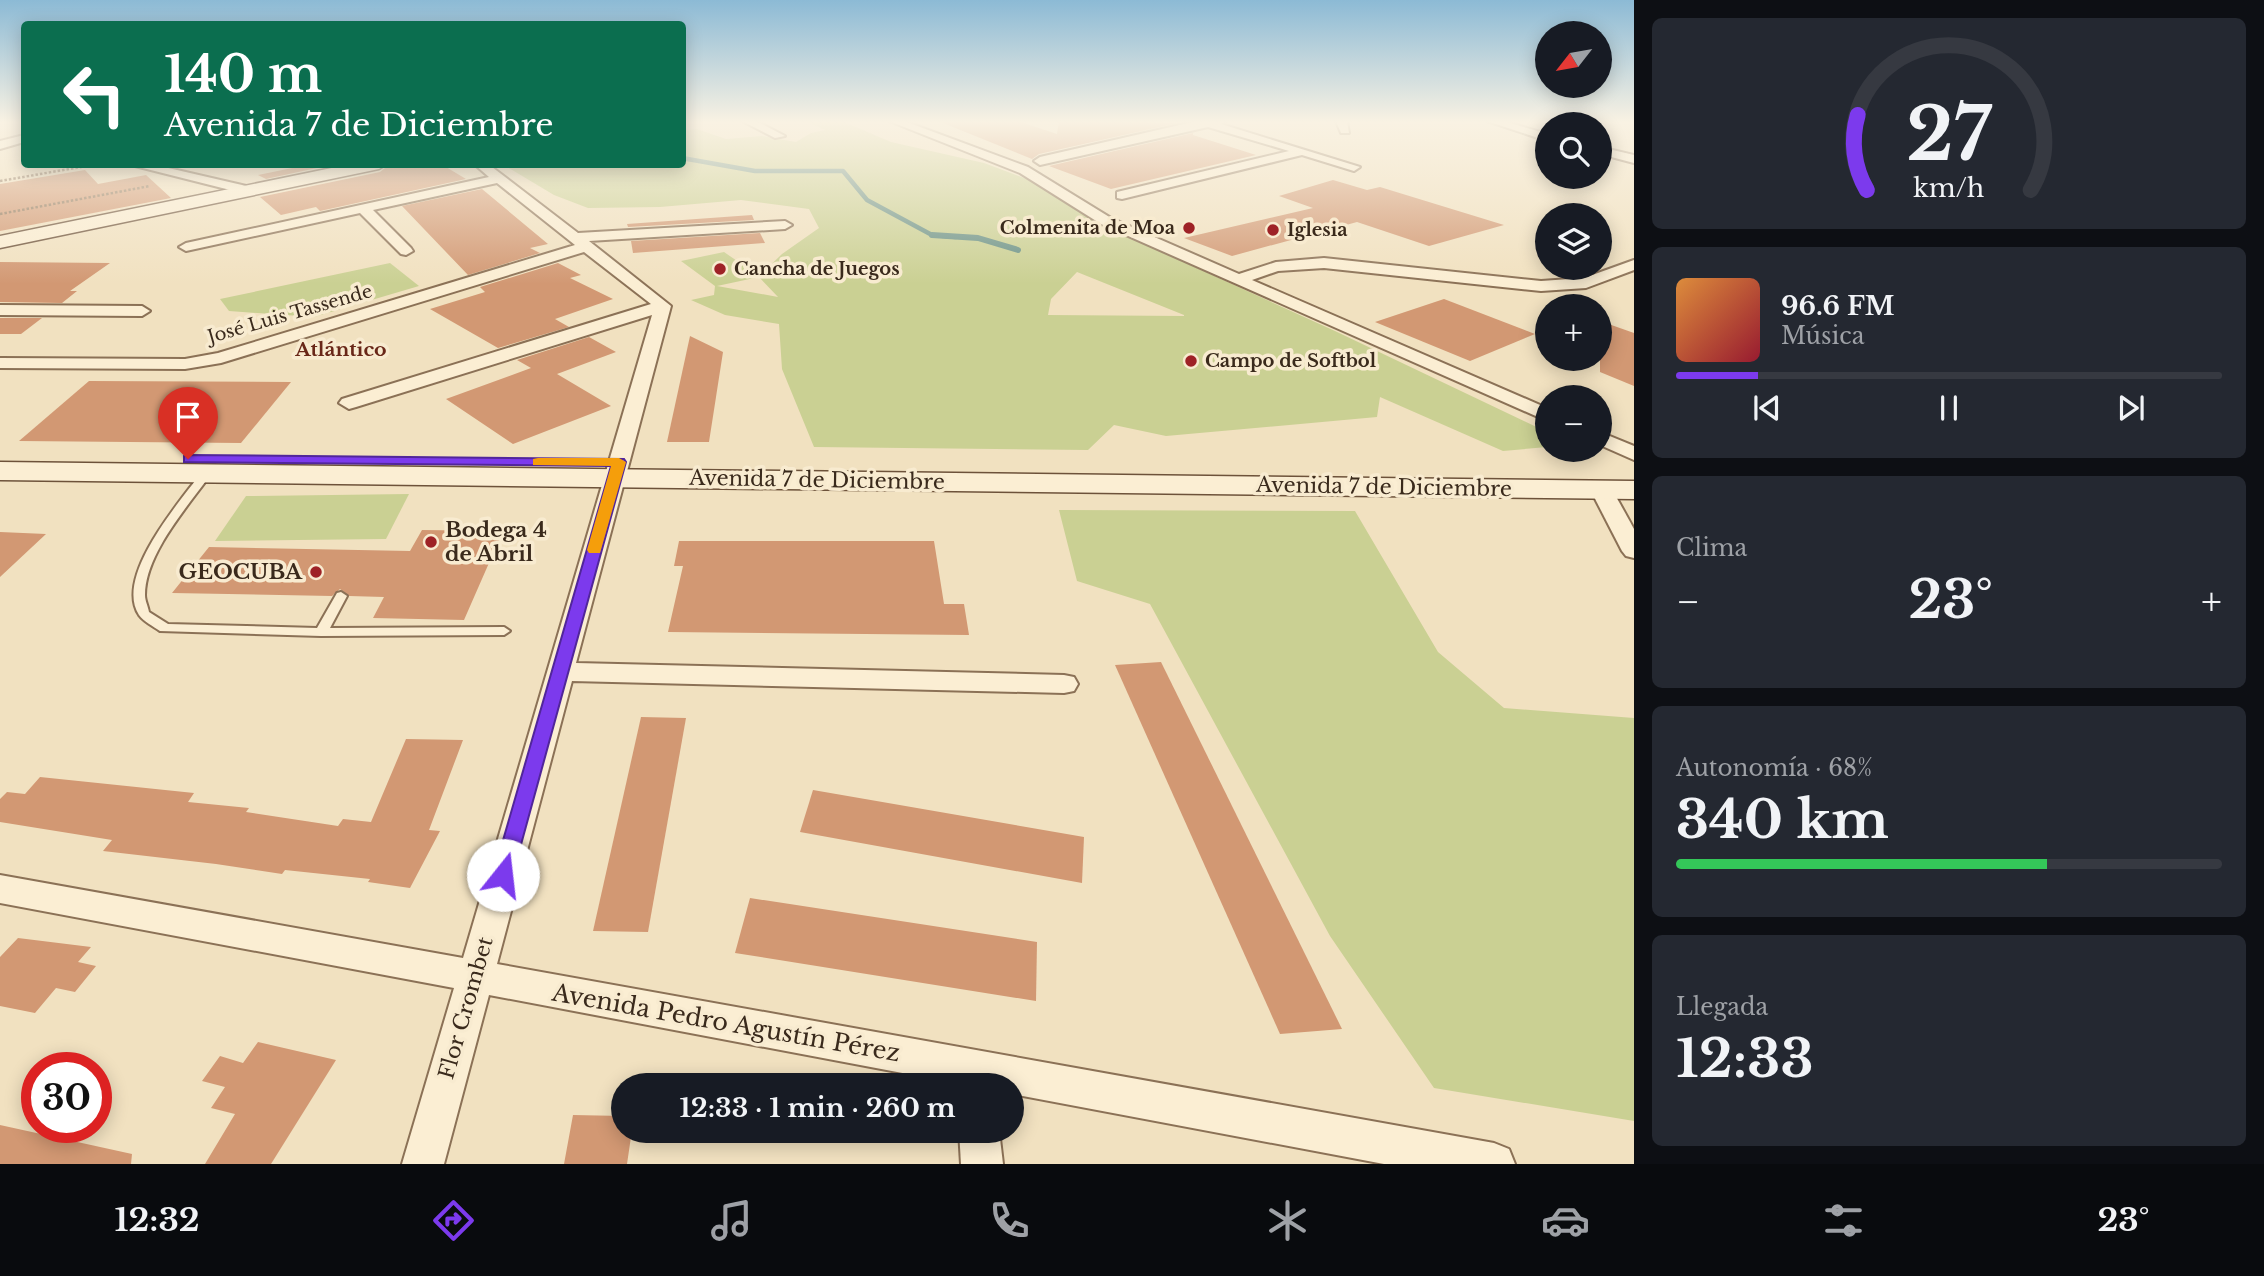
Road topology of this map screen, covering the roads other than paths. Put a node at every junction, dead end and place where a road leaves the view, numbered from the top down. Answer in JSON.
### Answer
{"nodes":[{"id":1,"x":181,"y":175,"type":"edge"},
{"id":2,"x":325,"y":175,"type":"edge"},
{"id":3,"x":477,"y":175,"type":"edge"},
{"id":4,"x":493,"y":175,"type":"edge"},
{"id":5,"x":1033,"y":175,"type":"edge"},
{"id":6,"x":1204,"y":175,"type":"edge"},
{"id":7,"x":250,"y":191,"type":"junction"},
{"id":8,"x":1122,"y":195,"type":"dead end"},
{"id":9,"x":363,"y":208,"type":"junction"},
{"id":10,"x":785,"y":225,"type":"dead end"},
{"id":11,"x":0,"y":242,"type":"edge"},
{"id":12,"x":578,"y":243,"type":"junction"},
{"id":13,"x":186,"y":247,"type":"dead end"},
{"id":14,"x":406,"y":251,"type":"dead end"},
{"id":15,"x":1634,"y":265,"type":"edge"},
{"id":16,"x":1238,"y":279,"type":"junction"},
{"id":17,"x":663,"y":306,"type":"junction"},
{"id":18,"x":0,"y":310,"type":"edge"},
{"id":19,"x":142,"y":311,"type":"dead end"},
{"id":20,"x":0,"y":363,"type":"edge"},
{"id":21,"x":349,"y":403,"type":"dead end"},
{"id":22,"x":1535,"y":410,"type":"edge"},
{"id":23,"x":1612,"y":444,"type":"edge"},
{"id":24,"x":1634,"y":454,"type":"edge"},
{"id":25,"x":0,"y":457,"type":"edge"},
{"id":26,"x":617,"y":470,"type":"junction"},
{"id":27,"x":0,"y":471,"type":"edge"},
{"id":28,"x":1634,"y":471,"type":"edge"},
{"id":29,"x":206,"y":474,"type":"junction"},
{"id":30,"x":1601,"y":489,"type":"junction"},
{"id":31,"x":1634,"y":489,"type":"edge"},
{"id":32,"x":1634,"y":551,"type":"edge"},
{"id":33,"x":341,"y":596,"type":"dead end"},
{"id":34,"x":504,"y":631,"type":"dead end"},
{"id":35,"x":321,"y":632,"type":"junction"},
{"id":36,"x":561,"y":672,"type":"junction"},
{"id":37,"x":1064,"y":684,"type":"dead end"},
{"id":38,"x":0,"y":889,"type":"edge"},
{"id":39,"x":475,"y":976,"type":"junction"},
{"id":40,"x":958,"y":1073,"type":"edge"},
{"id":41,"x":1024,"y":1085,"type":"edge"},
{"id":42,"x":980,"y":1143,"type":"edge"},
{"id":43,"x":423,"y":1164,"type":"edge"},
{"id":44,"x":982,"y":1164,"type":"edge"},
{"id":45,"x":1494,"y":1164,"type":"edge"}],
"edges":[{"from":1,"to":7,"type":"street"},
{"from":2,"to":7,"type":"main road"},
{"from":3,"to":9,"type":"street"},
{"from":4,"to":12,"type":"street"},
{"from":5,"to":16,"type":"street"},
{"from":6,"to":8,"type":"street"},
{"from":7,"to":11,"type":"main road"},
{"from":9,"to":13,"type":"street"},
{"from":9,"to":14,"type":"street"},
{"from":10,"to":12,"type":"street","name":"José Luis Tassende"},
{"from":12,"to":17,"type":"street"},
{"from":12,"to":20,"type":"street","name":"José Luis Tassende"},
{"from":15,"to":16,"type":"street"},
{"from":16,"to":22,"type":"street"},
{"from":17,"to":21,"type":"street"},
{"from":17,"to":26,"type":"street","name":"Flor Crombet"},
{"from":18,"to":19,"type":"street"},
{"from":23,"to":24,"type":"street"},
{"from":25,"to":26,"type":"main road","name":"Avenida 7 de Diciembre"},
{"from":26,"to":28,"type":"main road","name":"Avenida 7 de Diciembre"},
{"from":26,"to":29,"type":"main road","name":"Avenida 7 de Diciembre"},
{"from":26,"to":30,"type":"main road","name":"Avenida 7 de Diciembre"},
{"from":26,"to":36,"type":"street","name":"Flor Crombet"},
{"from":27,"to":29,"type":"main road","name":"Avenida 7 de Diciembre"},
{"from":29,"to":35,"type":"lane"},
{"from":30,"to":31,"type":"main road","name":"Avenida 7 de Diciembre"},
{"from":30,"to":32,"type":"street"},
{"from":33,"to":35,"type":"lane"},
{"from":34,"to":35,"type":"lane"},
{"from":36,"to":37,"type":"street"},
{"from":36,"to":39,"type":"street","name":"Flor Crombet"},
{"from":38,"to":39,"type":"street","name":"Avenida Pedro Agustín Pérez"},
{"from":39,"to":40,"type":"street","name":"Avenida Pedro Agustín Pérez"},
{"from":39,"to":43,"type":"street","name":"Flor Crombet"},
{"from":41,"to":45,"type":"street","name":"Avenida Pedro Agustín Pérez"},
{"from":42,"to":44,"type":"street"}]}
